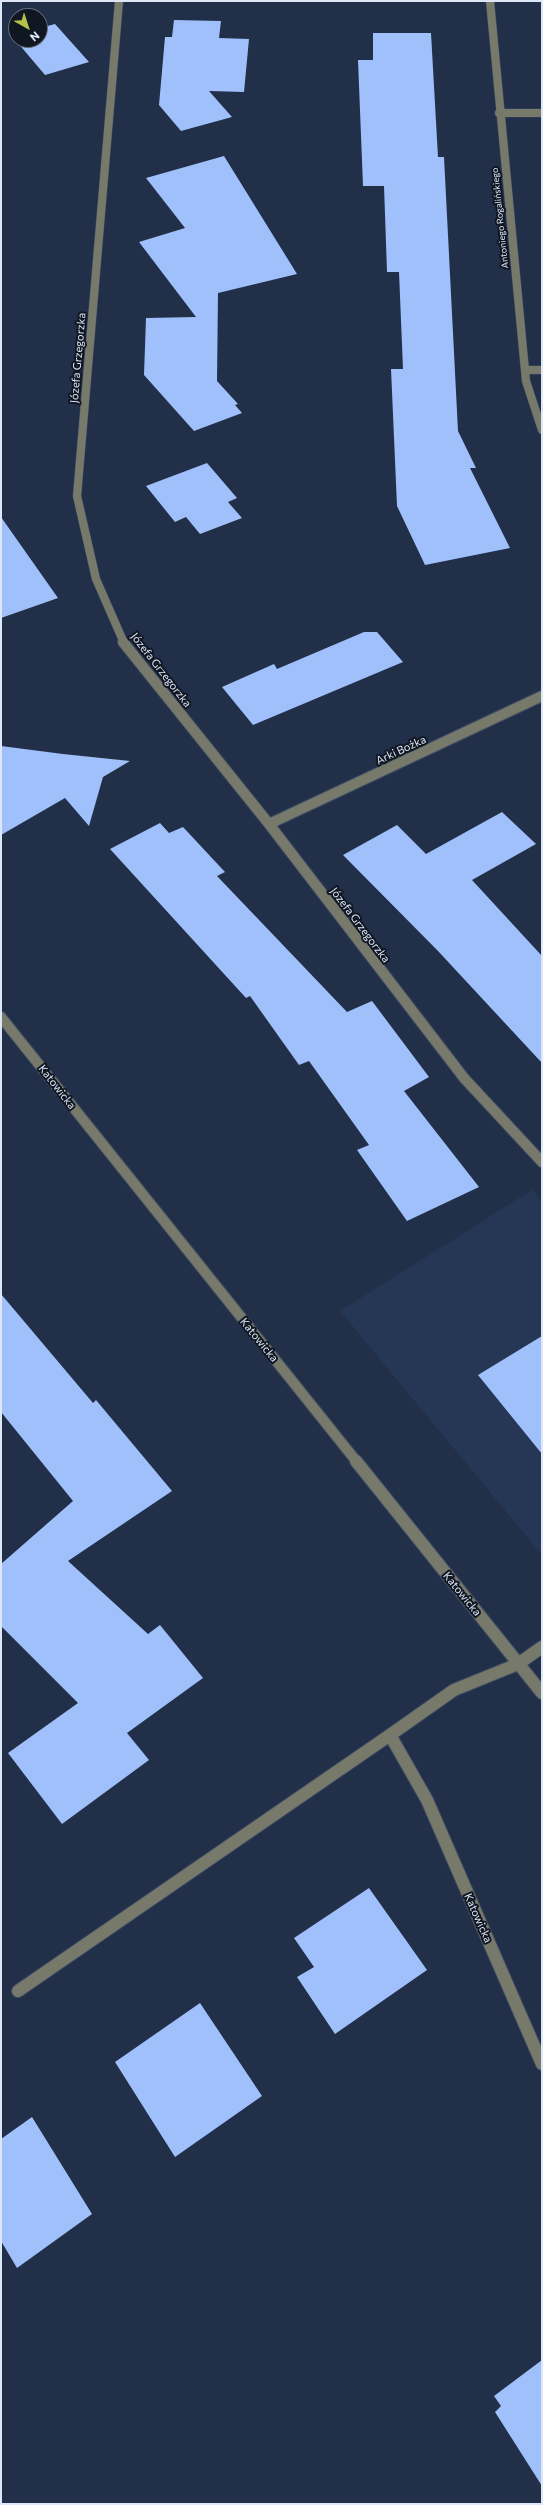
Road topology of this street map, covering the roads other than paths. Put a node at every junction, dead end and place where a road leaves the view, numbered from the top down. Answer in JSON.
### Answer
{"nodes":[{"id":1,"x":118,"y":1,"type":"edge"},
{"id":2,"x":490,"y":1,"type":"edge"},
{"id":3,"x":499,"y":113,"type":"junction"},
{"id":4,"x":542,"y":113,"type":"edge"},
{"id":5,"x":525,"y":370,"type":"junction"},
{"id":6,"x":542,"y":370,"type":"edge"},
{"id":7,"x":542,"y":430,"type":"edge"},
{"id":8,"x":542,"y":696,"type":"edge"},
{"id":9,"x":269,"y":824,"type":"junction"},
{"id":10,"x":1,"y":1017,"type":"edge"},
{"id":11,"x":542,"y":1162,"type":"edge"},
{"id":12,"x":542,"y":1647,"type":"edge"},
{"id":13,"x":518,"y":1664,"type":"junction"},
{"id":14,"x":542,"y":1693,"type":"edge"},
{"id":15,"x":390,"y":1735,"type":"junction"},
{"id":16,"x":18,"y":1991,"type":"dead end"},
{"id":17,"x":542,"y":2064,"type":"edge"}],
"edges":[{"from":1,"to":9,"type":"street","name":"Józefa Grzegorzka"},
{"from":2,"to":3,"type":"street","name":"Antoniego Rogalińskiego"},
{"from":3,"to":4,"type":"street"},
{"from":3,"to":5,"type":"street","name":"Antoniego Rogalińskiego"},
{"from":5,"to":6,"type":"street"},
{"from":5,"to":7,"type":"street","name":"Antoniego Rogalińskiego"},
{"from":8,"to":9,"type":"street","name":"Arki Bożka"},
{"from":9,"to":11,"type":"street","name":"Józefa Grzegorzka"},
{"from":10,"to":13,"type":"street","name":"Katowicka"},
{"from":12,"to":13,"type":"street"},
{"from":13,"to":14,"type":"street","name":"Katowicka"},
{"from":13,"to":15,"type":"street"},
{"from":15,"to":16,"type":"street"},
{"from":15,"to":17,"type":"street","name":"Katowicka"}]}
